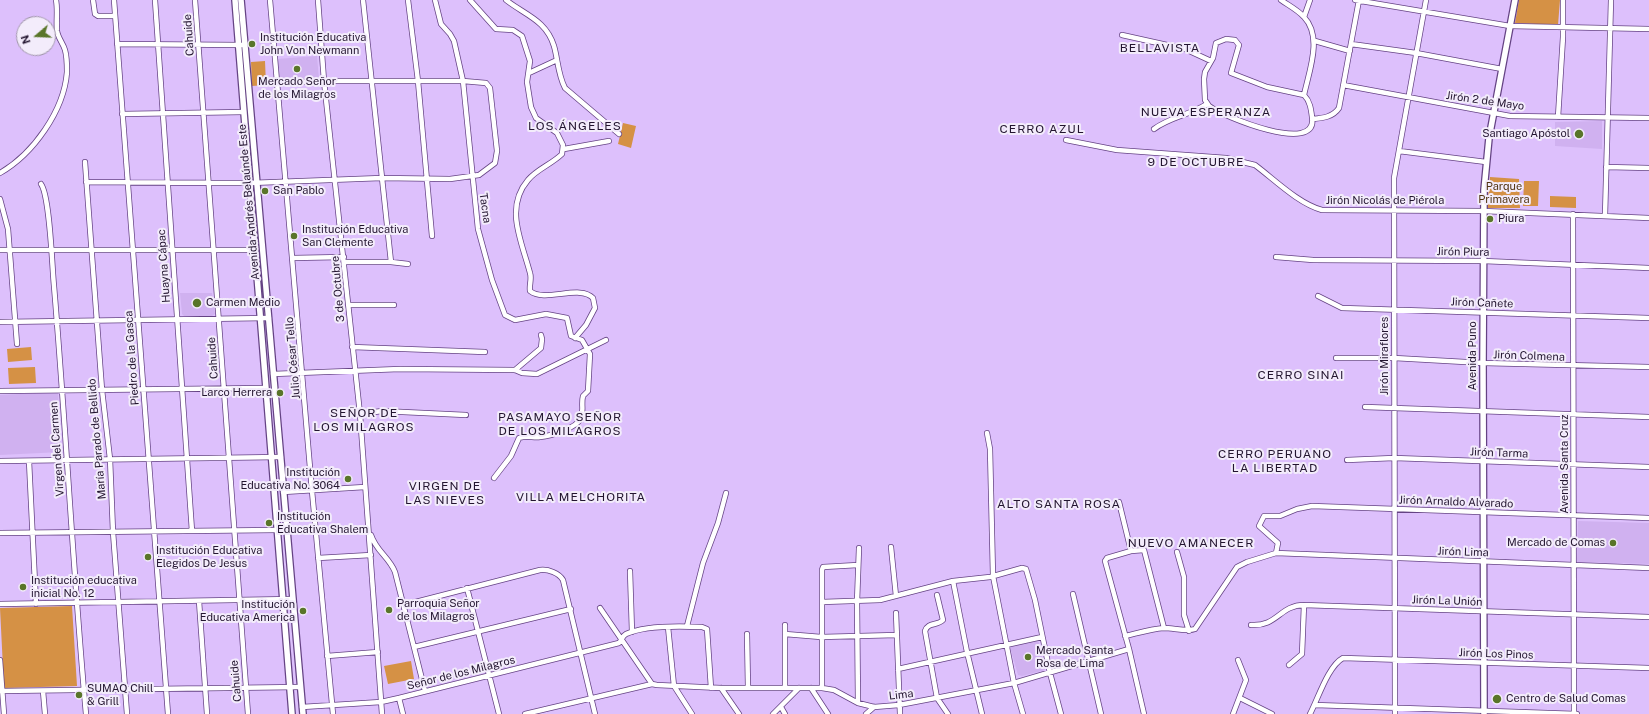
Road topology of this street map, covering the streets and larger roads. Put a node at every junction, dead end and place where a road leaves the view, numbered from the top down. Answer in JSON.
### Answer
{"nodes":[{"id":1,"x":56,"y":0,"type":"edge"},
{"id":2,"x":93,"y":0,"type":"edge"},
{"id":3,"x":114,"y":0,"type":"edge"},
{"id":4,"x":154,"y":0,"type":"edge"},
{"id":5,"x":195,"y":0,"type":"edge"},
{"id":6,"x":235,"y":0,"type":"edge"},
{"id":7,"x":241,"y":0,"type":"edge"},
{"id":8,"x":270,"y":0,"type":"edge"},
{"id":9,"x":318,"y":0,"type":"edge"},
{"id":10,"x":363,"y":0,"type":"edge"},
{"id":11,"x":408,"y":0,"type":"edge"},
{"id":12,"x":435,"y":0,"type":"edge"},
{"id":13,"x":470,"y":0,"type":"edge"},
{"id":14,"x":506,"y":0,"type":"edge"},
{"id":15,"x":1281,"y":0,"type":"edge"},
{"id":16,"x":1310,"y":0,"type":"edge"},
{"id":17,"x":1357,"y":0,"type":"edge"},
{"id":18,"x":1426,"y":0,"type":"edge"},
{"id":19,"x":1515,"y":0,"type":"edge"},
{"id":20,"x":1563,"y":0,"type":"edge"},
{"id":21,"x":1611,"y":0,"type":"edge"},
{"id":22,"x":1424,"y":11,"type":"junction"},
{"id":23,"x":115,"y":16,"type":"junction"},
{"id":24,"x":1304,"y":17,"type":"junction"},
{"id":25,"x":1510,"y":26,"type":"junction"},
{"id":26,"x":1563,"y":28,"type":"junction"},
{"id":27,"x":1611,"y":29,"type":"junction"},
{"id":28,"x":1649,"y":29,"type":"edge"},
{"id":29,"x":1122,"y":35,"type":"dead end"},
{"id":30,"x":1315,"y":41,"type":"junction"},
{"id":31,"x":117,"y":44,"type":"junction"},
{"id":32,"x":158,"y":44,"type":"junction"},
{"id":33,"x":1351,"y":44,"type":"junction"},
{"id":34,"x":198,"y":45,"type":"junction"},
{"id":35,"x":238,"y":45,"type":"junction"},
{"id":36,"x":245,"y":45,"type":"junction"},
{"id":37,"x":1350,"y":51,"type":"junction"},
{"id":38,"x":1416,"y":53,"type":"junction"},
{"id":39,"x":557,"y":60,"type":"junction"},
{"id":40,"x":1211,"y":61,"type":"junction"},
{"id":41,"x":1502,"y":69,"type":"junction"},
{"id":42,"x":529,"y":73,"type":"junction"},
{"id":43,"x":324,"y":81,"type":"junction"},
{"id":44,"x":418,"y":81,"type":"junction"},
{"id":45,"x":463,"y":81,"type":"junction"},
{"id":46,"x":372,"y":82,"type":"junction"},
{"id":47,"x":278,"y":83,"type":"junction"},
{"id":48,"x":1343,"y":85,"type":"junction"},
{"id":49,"x":1304,"y":95,"type":"junction"},
{"id":50,"x":1409,"y":97,"type":"junction"},
{"id":51,"x":1207,"y":104,"type":"junction"},
{"id":52,"x":244,"y":112,"type":"junction"},
{"id":53,"x":162,"y":113,"type":"junction"},
{"id":54,"x":204,"y":113,"type":"junction"},
{"id":55,"x":122,"y":114,"type":"junction"},
{"id":56,"x":1494,"y":114,"type":"junction"},
{"id":57,"x":1558,"y":117,"type":"junction"},
{"id":58,"x":1607,"y":117,"type":"junction"},
{"id":59,"x":1649,"y":118,"type":"edge"},
{"id":60,"x":1313,"y":119,"type":"junction"},
{"id":61,"x":1154,"y":129,"type":"dead end"},
{"id":62,"x":619,"y":134,"type":"dead end"},
{"id":63,"x":1066,"y":140,"type":"dead end"},
{"id":64,"x":609,"y":141,"type":"dead end"},
{"id":65,"x":564,"y":149,"type":"junction"},
{"id":66,"x":1399,"y":151,"type":"junction"},
{"id":67,"x":85,"y":162,"type":"dead end"},
{"id":68,"x":1486,"y":162,"type":"junction"},
{"id":69,"x":1606,"y":167,"type":"junction"},
{"id":70,"x":1649,"y":168,"type":"edge"},
{"id":71,"x":0,"y":173,"type":"edge"},
{"id":72,"x":472,"y":177,"type":"junction"},
{"id":73,"x":382,"y":178,"type":"junction"},
{"id":74,"x":427,"y":178,"type":"junction"},
{"id":75,"x":335,"y":180,"type":"junction"},
{"id":76,"x":86,"y":182,"type":"junction"},
{"id":77,"x":127,"y":182,"type":"junction"},
{"id":78,"x":168,"y":182,"type":"junction"},
{"id":79,"x":286,"y":182,"type":"junction"},
{"id":80,"x":209,"y":183,"type":"junction"},
{"id":81,"x":250,"y":183,"type":"junction"},
{"id":82,"x":257,"y":183,"type":"junction"},
{"id":83,"x":41,"y":184,"type":"dead end"},
{"id":84,"x":0,"y":199,"type":"edge"},
{"id":85,"x":1394,"y":210,"type":"junction"},
{"id":86,"x":1483,"y":211,"type":"junction"},
{"id":87,"x":1573,"y":214,"type":"junction"},
{"id":88,"x":1604,"y":216,"type":"junction"},
{"id":89,"x":1649,"y":218,"type":"edge"},
{"id":90,"x":432,"y":236,"type":"dead end"},
{"id":91,"x":0,"y":250,"type":"edge"},
{"id":92,"x":51,"y":250,"type":"junction"},
{"id":93,"x":91,"y":250,"type":"junction"},
{"id":94,"x":214,"y":250,"type":"junction"},
{"id":95,"x":255,"y":250,"type":"junction"},
{"id":96,"x":10,"y":251,"type":"junction"},
{"id":97,"x":132,"y":251,"type":"junction"},
{"id":98,"x":172,"y":251,"type":"junction"},
{"id":99,"x":1276,"y":256,"type":"dead end"},
{"id":100,"x":293,"y":258,"type":"junction"},
{"id":101,"x":344,"y":260,"type":"junction"},
{"id":102,"x":1394,"y":260,"type":"junction"},
{"id":103,"x":1483,"y":261,"type":"junction"},
{"id":104,"x":391,"y":262,"type":"junction"},
{"id":105,"x":408,"y":264,"type":"dead end"},
{"id":106,"x":1573,"y":265,"type":"junction"},
{"id":107,"x":1649,"y":268,"type":"edge"},
{"id":108,"x":1318,"y":296,"type":"dead end"},
{"id":109,"x":348,"y":305,"type":"junction"},
{"id":110,"x":394,"y":305,"type":"dead end"},
{"id":111,"x":1394,"y":309,"type":"junction"},
{"id":112,"x":1483,"y":312,"type":"junction"},
{"id":113,"x":1573,"y":315,"type":"junction"},
{"id":114,"x":260,"y":318,"type":"junction"},
{"id":115,"x":269,"y":318,"type":"junction"},
{"id":116,"x":1649,"y":318,"type":"edge"},
{"id":117,"x":219,"y":319,"type":"junction"},
{"id":118,"x":97,"y":320,"type":"junction"},
{"id":119,"x":138,"y":320,"type":"junction"},
{"id":120,"x":177,"y":320,"type":"junction"},
{"id":121,"x":16,"y":321,"type":"junction"},
{"id":122,"x":57,"y":321,"type":"junction"},
{"id":123,"x":0,"y":322,"type":"edge"},
{"id":124,"x":541,"y":335,"type":"dead end"},
{"id":125,"x":575,"y":338,"type":"junction"},
{"id":126,"x":606,"y":340,"type":"dead end"},
{"id":127,"x":17,"y":344,"type":"dead end"},
{"id":128,"x":352,"y":347,"type":"junction"},
{"id":129,"x":588,"y":349,"type":"junction"},
{"id":130,"x":485,"y":352,"type":"dead end"},
{"id":131,"x":1336,"y":358,"type":"dead end"},
{"id":132,"x":1394,"y":358,"type":"junction"},
{"id":133,"x":1482,"y":363,"type":"junction"},
{"id":134,"x":1574,"y":366,"type":"junction"},
{"id":135,"x":1649,"y":367,"type":"edge"},
{"id":136,"x":515,"y":370,"type":"junction"},
{"id":137,"x":355,"y":371,"type":"junction"},
{"id":138,"x":273,"y":374,"type":"junction"},
{"id":139,"x":303,"y":374,"type":"junction"},
{"id":140,"x":224,"y":388,"type":"junction"},
{"id":141,"x":266,"y":388,"type":"junction"},
{"id":142,"x":143,"y":389,"type":"junction"},
{"id":143,"x":182,"y":389,"type":"junction"},
{"id":144,"x":62,"y":390,"type":"junction"},
{"id":145,"x":102,"y":390,"type":"junction"},
{"id":146,"x":0,"y":391,"type":"edge"},
{"id":147,"x":1365,"y":407,"type":"dead end"},
{"id":148,"x":1394,"y":407,"type":"junction"},
{"id":149,"x":1483,"y":412,"type":"junction"},
{"id":150,"x":360,"y":414,"type":"junction"},
{"id":151,"x":466,"y":415,"type":"dead end"},
{"id":152,"x":1574,"y":415,"type":"junction"},
{"id":153,"x":1649,"y":417,"type":"edge"},
{"id":154,"x":987,"y":433,"type":"dead end"},
{"id":155,"x":271,"y":457,"type":"junction"},
{"id":156,"x":281,"y":457,"type":"junction"},
{"id":157,"x":229,"y":458,"type":"junction"},
{"id":158,"x":1394,"y":458,"type":"junction"},
{"id":159,"x":110,"y":459,"type":"junction"},
{"id":160,"x":148,"y":459,"type":"junction"},
{"id":161,"x":187,"y":459,"type":"junction"},
{"id":162,"x":67,"y":460,"type":"junction"},
{"id":163,"x":1347,"y":460,"type":"dead end"},
{"id":164,"x":0,"y":461,"type":"edge"},
{"id":165,"x":29,"y":461,"type":"junction"},
{"id":166,"x":1483,"y":462,"type":"junction"},
{"id":167,"x":1574,"y":465,"type":"junction"},
{"id":168,"x":1649,"y":467,"type":"edge"},
{"id":169,"x":494,"y":478,"type":"dead end"},
{"id":170,"x":364,"y":487,"type":"junction"},
{"id":171,"x":312,"y":491,"type":"junction"},
{"id":172,"x":283,"y":492,"type":"junction"},
{"id":173,"x":726,"y":493,"type":"dead end"},
{"id":174,"x":1119,"y":502,"type":"dead end"},
{"id":175,"x":1395,"y":508,"type":"junction"},
{"id":176,"x":1483,"y":512,"type":"junction"},
{"id":177,"x":1574,"y":515,"type":"junction"},
{"id":178,"x":1649,"y":518,"type":"edge"},
{"id":179,"x":369,"y":529,"type":"junction"},
{"id":180,"x":233,"y":530,"type":"junction"},
{"id":181,"x":277,"y":530,"type":"junction"},
{"id":182,"x":154,"y":531,"type":"junction"},
{"id":183,"x":192,"y":531,"type":"junction"},
{"id":184,"x":72,"y":532,"type":"junction"},
{"id":185,"x":113,"y":532,"type":"junction"},
{"id":186,"x":0,"y":533,"type":"edge"},
{"id":187,"x":32,"y":533,"type":"junction"},
{"id":188,"x":891,"y":547,"type":"dead end"},
{"id":189,"x":859,"y":548,"type":"dead end"},
{"id":190,"x":1131,"y":551,"type":"junction"},
{"id":191,"x":1177,"y":552,"type":"dead end"},
{"id":192,"x":1276,"y":553,"type":"junction"},
{"id":193,"x":371,"y":555,"type":"junction"},
{"id":194,"x":318,"y":558,"type":"junction"},
{"id":195,"x":1395,"y":559,"type":"junction"},
{"id":196,"x":1484,"y":562,"type":"junction"},
{"id":197,"x":858,"y":565,"type":"junction"},
{"id":198,"x":1574,"y":565,"type":"junction"},
{"id":199,"x":1649,"y":568,"type":"edge"},
{"id":200,"x":630,"y":571,"type":"dead end"},
{"id":201,"x":993,"y":576,"type":"junction"},
{"id":202,"x":953,"y":581,"type":"junction"},
{"id":203,"x":468,"y":588,"type":"junction"},
{"id":204,"x":937,"y":594,"type":"dead end"},
{"id":205,"x":1073,"y":594,"type":"dead end"},
{"id":206,"x":896,"y":596,"type":"junction"},
{"id":207,"x":238,"y":600,"type":"junction"},
{"id":208,"x":282,"y":600,"type":"junction"},
{"id":209,"x":293,"y":600,"type":"junction"},
{"id":210,"x":159,"y":601,"type":"junction"},
{"id":211,"x":199,"y":601,"type":"junction"},
{"id":212,"x":118,"y":602,"type":"junction"},
{"id":213,"x":822,"y":602,"type":"junction"},
{"id":214,"x":857,"y":602,"type":"junction"},
{"id":215,"x":76,"y":603,"type":"junction"},
{"id":216,"x":0,"y":604,"type":"edge"},
{"id":217,"x":36,"y":604,"type":"junction"},
{"id":218,"x":404,"y":605,"type":"junction"},
{"id":219,"x":1304,"y":605,"type":"junction"},
{"id":220,"x":600,"y":608,"type":"dead end"},
{"id":221,"x":1395,"y":608,"type":"junction"},
{"id":222,"x":571,"y":609,"type":"junction"},
{"id":223,"x":1484,"y":612,"type":"junction"},
{"id":224,"x":896,"y":613,"type":"dead end"},
{"id":225,"x":1574,"y":616,"type":"junction"},
{"id":226,"x":1649,"y":618,"type":"edge"},
{"id":227,"x":785,"y":625,"type":"dead end"},
{"id":228,"x":1251,"y":625,"type":"dead end"},
{"id":229,"x":687,"y":626,"type":"junction"},
{"id":230,"x":668,"y":627,"type":"junction"},
{"id":231,"x":1164,"y":628,"type":"junction"},
{"id":232,"x":479,"y":631,"type":"junction"},
{"id":233,"x":1189,"y":631,"type":"junction"},
{"id":234,"x":632,"y":632,"type":"junction"},
{"id":235,"x":747,"y":634,"type":"dead end"},
{"id":236,"x":785,"y":634,"type":"junction"},
{"id":237,"x":897,"y":635,"type":"junction"},
{"id":238,"x":858,"y":636,"type":"junction"},
{"id":239,"x":1042,"y":636,"type":"junction"},
{"id":240,"x":1126,"y":636,"type":"junction"},
{"id":241,"x":821,"y":637,"type":"junction"},
{"id":242,"x":622,"y":640,"type":"junction"},
{"id":243,"x":1007,"y":645,"type":"junction"},
{"id":244,"x":414,"y":647,"type":"junction"},
{"id":245,"x":1129,"y":649,"type":"junction"},
{"id":246,"x":378,"y":652,"type":"junction"},
{"id":247,"x":966,"y":652,"type":"junction"},
{"id":248,"x":581,"y":653,"type":"junction"},
{"id":249,"x":327,"y":656,"type":"junction"},
{"id":250,"x":1395,"y":659,"type":"junction"},
{"id":251,"x":0,"y":660,"type":"edge"},
{"id":252,"x":1238,"y":660,"type":"dead end"},
{"id":253,"x":1089,"y":661,"type":"junction"},
{"id":254,"x":930,"y":662,"type":"junction"},
{"id":255,"x":1484,"y":663,"type":"junction"},
{"id":256,"x":1289,"y":665,"type":"dead end"},
{"id":257,"x":1574,"y":665,"type":"junction"},
{"id":258,"x":1649,"y":668,"type":"edge"},
{"id":259,"x":898,"y":669,"type":"junction"},
{"id":260,"x":1050,"y":673,"type":"junction"},
{"id":261,"x":490,"y":675,"type":"junction"},
{"id":262,"x":1014,"y":683,"type":"junction"},
{"id":263,"x":652,"y":684,"type":"junction"},
{"id":264,"x":674,"y":686,"type":"junction"},
{"id":265,"x":290,"y":687,"type":"junction"},
{"id":266,"x":300,"y":687,"type":"junction"},
{"id":267,"x":125,"y":688,"type":"junction"},
{"id":268,"x":166,"y":688,"type":"junction"},
{"id":269,"x":245,"y":688,"type":"junction"},
{"id":270,"x":711,"y":688,"type":"junction"},
{"id":271,"x":722,"y":688,"type":"junction"},
{"id":272,"x":748,"y":688,"type":"junction"},
{"id":273,"x":785,"y":688,"type":"junction"},
{"id":274,"x":799,"y":688,"type":"junction"},
{"id":275,"x":811,"y":688,"type":"junction"},
{"id":276,"x":822,"y":688,"type":"junction"},
{"id":277,"x":205,"y":689,"type":"junction"},
{"id":278,"x":84,"y":690,"type":"junction"},
{"id":279,"x":1,"y":691,"type":"edge"},
{"id":280,"x":43,"y":691,"type":"junction"},
{"id":281,"x":425,"y":691,"type":"junction"},
{"id":282,"x":976,"y":692,"type":"junction"},
{"id":283,"x":399,"y":698,"type":"junction"},
{"id":284,"x":591,"y":698,"type":"junction"},
{"id":285,"x":937,"y":698,"type":"junction"},
{"id":286,"x":1240,"y":698,"type":"junction"},
{"id":287,"x":381,"y":702,"type":"junction"},
{"id":288,"x":858,"y":703,"type":"junction"},
{"id":289,"x":899,"y":705,"type":"junction"},
{"id":290,"x":1315,"y":705,"type":"junction"},
{"id":291,"x":332,"y":706,"type":"junction"},
{"id":292,"x":302,"y":707,"type":"junction"},
{"id":293,"x":781,"y":707,"type":"junction"},
{"id":294,"x":874,"y":707,"type":"junction"},
{"id":295,"x":1395,"y":711,"type":"edge"},
{"id":296,"x":1484,"y":712,"type":"edge"},
{"id":297,"x":4,"y":714,"type":"edge"},
{"id":298,"x":44,"y":714,"type":"edge"},
{"id":299,"x":86,"y":714,"type":"edge"},
{"id":300,"x":127,"y":714,"type":"edge"},
{"id":301,"x":168,"y":714,"type":"edge"},
{"id":302,"x":207,"y":714,"type":"edge"},
{"id":303,"x":248,"y":714,"type":"edge"},
{"id":304,"x":292,"y":714,"type":"edge"},
{"id":305,"x":302,"y":714,"type":"edge"},
{"id":306,"x":333,"y":714,"type":"edge"},
{"id":307,"x":382,"y":714,"type":"edge"},
{"id":308,"x":403,"y":714,"type":"edge"},
{"id":309,"x":499,"y":714,"type":"edge"},
{"id":310,"x":525,"y":714,"type":"edge"},
{"id":311,"x":595,"y":714,"type":"edge"},
{"id":312,"x":692,"y":714,"type":"edge"},
{"id":313,"x":739,"y":714,"type":"edge"},
{"id":314,"x":773,"y":714,"type":"edge"},
{"id":315,"x":785,"y":714,"type":"edge"},
{"id":316,"x":828,"y":714,"type":"edge"},
{"id":317,"x":866,"y":714,"type":"edge"},
{"id":318,"x":900,"y":714,"type":"edge"},
{"id":319,"x":948,"y":714,"type":"edge"},
{"id":320,"x":982,"y":714,"type":"edge"},
{"id":321,"x":1023,"y":714,"type":"edge"},
{"id":322,"x":1061,"y":714,"type":"edge"},
{"id":323,"x":1102,"y":714,"type":"edge"},
{"id":324,"x":1144,"y":714,"type":"edge"},
{"id":325,"x":1233,"y":714,"type":"edge"},
{"id":326,"x":1272,"y":714,"type":"edge"},
{"id":327,"x":1310,"y":714,"type":"edge"},
{"id":328,"x":1575,"y":714,"type":"edge"}],
"edges":[{"from":1,"to":71,"type":"street"},
{"from":2,"to":23,"type":"street"},
{"from":3,"to":23,"type":"street","name":"Piedro de la Gasca"},
{"from":4,"to":32,"type":"street","name":"Huayna Cápac"},
{"from":5,"to":34,"type":"street","name":"Cahuide"},
{"from":6,"to":35,"type":"street","name":"Avenida Andrés Belaúnde Este"},
{"from":7,"to":36,"type":"street","name":"Avenida Andrés Belaúnde Este"},
{"from":8,"to":47,"type":"street","name":"Julio César Tello"},
{"from":9,"to":43,"type":"street","name":"3 de Octubre"},
{"from":10,"to":46,"type":"street"},
{"from":11,"to":44,"type":"street"},
{"from":12,"to":45,"type":"street","name":"Tacna"},
{"from":13,"to":42,"type":"street"},
{"from":14,"to":39,"type":"street"},
{"from":15,"to":24,"type":"street"},
{"from":16,"to":24,"type":"street"},
{"from":17,"to":22,"type":"street"},
{"from":17,"to":33,"type":"street"},
{"from":18,"to":22,"type":"street","name":"Jirón Miraflores"},
{"from":19,"to":25,"type":"street","name":"Avenida Puno"},
{"from":20,"to":26,"type":"street"},
{"from":21,"to":27,"type":"street"},
{"from":22,"to":25,"type":"street"},
{"from":22,"to":38,"type":"street","name":"Jirón Miraflores"},
{"from":23,"to":31,"type":"street","name":"Piedro de la Gasca"},
{"from":24,"to":30,"type":"street"},
{"from":25,"to":26,"type":"street"},
{"from":25,"to":41,"type":"street","name":"Avenida Puno"},
{"from":26,"to":27,"type":"street"},
{"from":26,"to":57,"type":"street"},
{"from":27,"to":28,"type":"street"},
{"from":27,"to":58,"type":"street"},
{"from":29,"to":40,"type":"street"},
{"from":30,"to":37,"type":"street"},
{"from":30,"to":49,"type":"street"},
{"from":31,"to":32,"type":"street"},
{"from":31,"to":55,"type":"street","name":"Piedro de la Gasca"},
{"from":32,"to":34,"type":"street"},
{"from":32,"to":53,"type":"street","name":"Huayna Cápac"},
{"from":33,"to":37,"type":"street"},
{"from":33,"to":38,"type":"street"},
{"from":34,"to":35,"type":"street"},
{"from":34,"to":54,"type":"street","name":"Cahuide"},
{"from":35,"to":36,"type":"street"},
{"from":35,"to":52,"type":"street","name":"Avenida Andrés Belaúnde Este"},
{"from":36,"to":82,"type":"street","name":"Avenida Andrés Belaúnde Este"},
{"from":37,"to":48,"type":"street"},
{"from":38,"to":41,"type":"street"},
{"from":38,"to":50,"type":"street","name":"Jirón Miraflores"},
{"from":39,"to":42,"type":"street"},
{"from":39,"to":62,"type":"street"},
{"from":40,"to":49,"type":"street"},
{"from":40,"to":51,"type":"street"},
{"from":41,"to":56,"type":"street","name":"Avenida Puno"},
{"from":42,"to":65,"type":"street"},
{"from":43,"to":46,"type":"street"},
{"from":43,"to":47,"type":"street"},
{"from":43,"to":75,"type":"street","name":"3 de Octubre"},
{"from":44,"to":45,"type":"street"},
{"from":44,"to":46,"type":"street"},
{"from":44,"to":74,"type":"street"},
{"from":45,"to":72,"type":"street","name":"Tacna"},
{"from":45,"to":72,"type":"street"},
{"from":46,"to":73,"type":"street"},
{"from":47,"to":79,"type":"street","name":"Julio César Tello"},
{"from":48,"to":50,"type":"street","name":"Jirón 2 de Mayo"},
{"from":48,"to":60,"type":"street"},
{"from":49,"to":60,"type":"street"},
{"from":50,"to":56,"type":"street","name":"Jirón 2 de Mayo"},
{"from":50,"to":66,"type":"street","name":"Jirón Miraflores"},
{"from":51,"to":60,"type":"street"},
{"from":51,"to":61,"type":"street"},
{"from":52,"to":54,"type":"street"},
{"from":52,"to":81,"type":"street","name":"Avenida Andrés Belaúnde Este"},
{"from":53,"to":54,"type":"street"},
{"from":53,"to":55,"type":"street"},
{"from":53,"to":78,"type":"street","name":"Huayna Cápac"},
{"from":54,"to":80,"type":"street","name":"Cahuide"},
{"from":55,"to":77,"type":"street","name":"Piedro de la Gasca"},
{"from":56,"to":57,"type":"street","name":"Jirón 2 de Mayo"},
{"from":56,"to":68,"type":"street","name":"Avenida Puno"},
{"from":57,"to":58,"type":"street","name":"Jirón 2 de Mayo"},
{"from":58,"to":59,"type":"street","name":"Jirón 2 de Mayo"},
{"from":58,"to":69,"type":"street"},
{"from":63,"to":85,"type":"street","name":"Jirón Nicolás de Piérola"},
{"from":64,"to":65,"type":"street"},
{"from":65,"to":125,"type":"street"},
{"from":66,"to":68,"type":"street"},
{"from":66,"to":85,"type":"street","name":"Jirón Miraflores"},
{"from":67,"to":76,"type":"street","name":"María Parado de Bellido"},
{"from":68,"to":86,"type":"street","name":"Avenida Puno"},
{"from":69,"to":70,"type":"street"},
{"from":69,"to":88,"type":"street"},
{"from":72,"to":74,"type":"street"},
{"from":72,"to":125,"type":"street","name":"Tacna"},
{"from":73,"to":74,"type":"street"},
{"from":73,"to":75,"type":"street"},
{"from":73,"to":104,"type":"street"},
{"from":74,"to":90,"type":"street"},
{"from":75,"to":79,"type":"street"},
{"from":75,"to":101,"type":"street","name":"3 de Octubre"},
{"from":76,"to":77,"type":"street"},
{"from":76,"to":93,"type":"street","name":"María Parado de Bellido"},
{"from":77,"to":78,"type":"street"},
{"from":77,"to":97,"type":"street","name":"Piedro de la Gasca"},
{"from":78,"to":80,"type":"street"},
{"from":78,"to":98,"type":"street","name":"Huayna Cápac"},
{"from":79,"to":82,"type":"street"},
{"from":79,"to":100,"type":"street","name":"Julio César Tello"},
{"from":80,"to":81,"type":"street"},
{"from":80,"to":94,"type":"street","name":"Cahuide"},
{"from":81,"to":82,"type":"street"},
{"from":81,"to":95,"type":"street","name":"Avenida Andrés Belaúnde Este"},
{"from":82,"to":115,"type":"street","name":"Avenida Andrés Belaúnde Este"},
{"from":83,"to":92,"type":"street","name":"Virgen del Carmen"},
{"from":84,"to":96,"type":"street"},
{"from":85,"to":86,"type":"street","name":"Jirón Nicolás de Piérola"},
{"from":85,"to":102,"type":"street","name":"Jirón Miraflores"},
{"from":86,"to":87,"type":"street","name":"Jirón Nicolás de Piérola"},
{"from":86,"to":103,"type":"street","name":"Avenida Puno"},
{"from":87,"to":88,"type":"street","name":"Jirón Nicolás de Piérola"},
{"from":87,"to":106,"type":"street","name":"Avenida Santa Cruz"},
{"from":88,"to":89,"type":"street","name":"Jirón Nicolás de Piérola"},
{"from":91,"to":96,"type":"street"},
{"from":92,"to":93,"type":"street"},
{"from":92,"to":96,"type":"street"},
{"from":92,"to":122,"type":"street","name":"Virgen del Carmen"},
{"from":93,"to":97,"type":"street"},
{"from":93,"to":118,"type":"street","name":"María Parado de Bellido"},
{"from":94,"to":95,"type":"street"},
{"from":94,"to":98,"type":"street"},
{"from":94,"to":117,"type":"street","name":"Cahuide"},
{"from":95,"to":114,"type":"street","name":"Avenida Andrés Belaúnde Este"},
{"from":96,"to":121,"type":"street"},
{"from":97,"to":98,"type":"street"},
{"from":97,"to":119,"type":"street","name":"Piedro de la Gasca"},
{"from":98,"to":120,"type":"street","name":"Huayna Cápac"},
{"from":99,"to":102,"type":"street","name":"Jirón Piura"},
{"from":100,"to":101,"type":"street"},
{"from":100,"to":139,"type":"street","name":"Julio César Tello"},
{"from":101,"to":104,"type":"street"},
{"from":101,"to":109,"type":"street","name":"3 de Octubre"},
{"from":102,"to":103,"type":"street","name":"Jirón Piura"},
{"from":102,"to":111,"type":"street","name":"Jirón Miraflores"},
{"from":103,"to":106,"type":"street","name":"Jirón Piura"},
{"from":103,"to":112,"type":"street","name":"Avenida Puno"},
{"from":104,"to":105,"type":"street"},
{"from":106,"to":107,"type":"street","name":"Jirón Piura"},
{"from":106,"to":113,"type":"street","name":"Avenida Santa Cruz"},
{"from":108,"to":111,"type":"street","name":"Jirón Cañete"},
{"from":109,"to":110,"type":"street"},
{"from":109,"to":128,"type":"street","name":"3 de Octubre"},
{"from":111,"to":112,"type":"street","name":"Jirón Cañete"},
{"from":111,"to":132,"type":"street","name":"Jirón Miraflores"},
{"from":112,"to":113,"type":"street","name":"Jirón Cañete"},
{"from":112,"to":133,"type":"street","name":"Avenida Puno"},
{"from":113,"to":116,"type":"street","name":"Jirón Cañete"},
{"from":113,"to":134,"type":"street","name":"Avenida Santa Cruz"},
{"from":114,"to":115,"type":"street"},
{"from":114,"to":117,"type":"street"},
{"from":114,"to":141,"type":"street","name":"Avenida Andrés Belaúnde Este"},
{"from":115,"to":138,"type":"street","name":"Avenida Andrés Belaúnde Este"},
{"from":117,"to":120,"type":"street"},
{"from":117,"to":140,"type":"street","name":"Cahuide"},
{"from":118,"to":119,"type":"street"},
{"from":118,"to":122,"type":"street"},
{"from":118,"to":145,"type":"street","name":"María Parado de Bellido"},
{"from":119,"to":120,"type":"street"},
{"from":119,"to":142,"type":"street","name":"Piedro de la Gasca"},
{"from":120,"to":143,"type":"street","name":"Huayna Cápac"},
{"from":121,"to":122,"type":"street"},
{"from":121,"to":123,"type":"street"},
{"from":121,"to":127,"type":"street"},
{"from":122,"to":144,"type":"street","name":"Virgen del Carmen"},
{"from":124,"to":136,"type":"street"},
{"from":125,"to":129,"type":"street"},
{"from":126,"to":129,"type":"street"},
{"from":128,"to":130,"type":"street"},
{"from":128,"to":137,"type":"street","name":"3 de Octubre"},
{"from":129,"to":136,"type":"street"},
{"from":129,"to":169,"type":"street"},
{"from":131,"to":132,"type":"street","name":"Jirón Colmena"},
{"from":132,"to":133,"type":"street","name":"Jirón Colmena"},
{"from":132,"to":148,"type":"street","name":"Jirón Miraflores"},
{"from":133,"to":134,"type":"street","name":"Jirón Colmena"},
{"from":133,"to":149,"type":"street","name":"Avenida Puno"},
{"from":134,"to":135,"type":"street","name":"Jirón Colmena"},
{"from":134,"to":152,"type":"street","name":"Avenida Santa Cruz"},
{"from":136,"to":137,"type":"street"},
{"from":137,"to":139,"type":"street"},
{"from":137,"to":150,"type":"street","name":"3 de Octubre"},
{"from":138,"to":139,"type":"street"},
{"from":138,"to":156,"type":"street","name":"Avenida Andrés Belaúnde Este"},
{"from":139,"to":171,"type":"street","name":"Julio César Tello"},
{"from":140,"to":141,"type":"street"},
{"from":140,"to":143,"type":"street"},
{"from":140,"to":157,"type":"street","name":"Cahuide"},
{"from":141,"to":155,"type":"street","name":"Avenida Andrés Belaúnde Este"},
{"from":142,"to":143,"type":"street"},
{"from":142,"to":145,"type":"street"},
{"from":142,"to":160,"type":"street","name":"Piedro de la Gasca"},
{"from":143,"to":161,"type":"street","name":"Huayna Cápac"},
{"from":144,"to":145,"type":"street"},
{"from":144,"to":146,"type":"street"},
{"from":144,"to":162,"type":"street","name":"Virgen del Carmen"},
{"from":145,"to":159,"type":"street","name":"María Parado de Bellido"},
{"from":147,"to":148,"type":"street"},
{"from":148,"to":149,"type":"street"},
{"from":148,"to":158,"type":"street","name":"Jirón Miraflores"},
{"from":149,"to":152,"type":"street"},
{"from":149,"to":166,"type":"street","name":"Avenida Puno"},
{"from":150,"to":151,"type":"street"},
{"from":150,"to":170,"type":"street","name":"3 de Octubre"},
{"from":152,"to":153,"type":"street"},
{"from":152,"to":167,"type":"street","name":"Avenida Santa Cruz"},
{"from":154,"to":201,"type":"street"},
{"from":155,"to":156,"type":"street"},
{"from":155,"to":157,"type":"street"},
{"from":155,"to":181,"type":"street","name":"Avenida Andrés Belaúnde Este"},
{"from":156,"to":172,"type":"street","name":"Avenida Andrés Belaúnde Este"},
{"from":157,"to":161,"type":"street"},
{"from":157,"to":180,"type":"street","name":"Cahuide"},
{"from":158,"to":163,"type":"street","name":"Jirón Tarma"},
{"from":158,"to":166,"type":"street","name":"Jirón Tarma"},
{"from":158,"to":175,"type":"street","name":"Jirón Miraflores"},
{"from":159,"to":160,"type":"street"},
{"from":159,"to":162,"type":"street"},
{"from":159,"to":185,"type":"street","name":"María Parado de Bellido"},
{"from":160,"to":161,"type":"street"},
{"from":160,"to":182,"type":"street","name":"Piedro de la Gasca"},
{"from":161,"to":183,"type":"street","name":"Huayna Cápac"},
{"from":162,"to":165,"type":"street"},
{"from":162,"to":184,"type":"street","name":"Virgen del Carmen"},
{"from":164,"to":165,"type":"street"},
{"from":165,"to":187,"type":"street"},
{"from":166,"to":167,"type":"street","name":"Jirón Tarma"},
{"from":166,"to":176,"type":"street","name":"Avenida Puno"},
{"from":167,"to":168,"type":"street","name":"Jirón Tarma"},
{"from":167,"to":177,"type":"street","name":"Avenida Santa Cruz"},
{"from":170,"to":171,"type":"street"},
{"from":170,"to":179,"type":"street","name":"3 de Octubre"},
{"from":171,"to":172,"type":"street"},
{"from":171,"to":194,"type":"street","name":"Julio César Tello"},
{"from":172,"to":209,"type":"street","name":"Avenida Andrés Belaúnde Este"},
{"from":173,"to":229,"type":"street"},
{"from":174,"to":190,"type":"street"},
{"from":175,"to":176,"type":"street","name":"Jirón Arnaldo Alvarado"},
{"from":175,"to":192,"type":"street","name":"Jirón Arnaldo Alvarado"},
{"from":175,"to":195,"type":"street","name":"Jirón Miraflores"},
{"from":176,"to":177,"type":"street","name":"Jirón Arnaldo Alvarado"},
{"from":176,"to":196,"type":"street","name":"Avenida Puno"},
{"from":177,"to":178,"type":"street","name":"Jirón Arnaldo Alvarado"},
{"from":177,"to":198,"type":"street","name":"Avenida Santa Cruz"},
{"from":179,"to":193,"type":"street"},
{"from":179,"to":218,"type":"street"},
{"from":180,"to":181,"type":"street"},
{"from":180,"to":183,"type":"street"},
{"from":180,"to":207,"type":"street","name":"Cahuide"},
{"from":181,"to":208,"type":"street","name":"Avenida Andrés Belaúnde Este"},
{"from":182,"to":183,"type":"street"},
{"from":182,"to":185,"type":"street"},
{"from":182,"to":210,"type":"street","name":"Piedro de la Gasca"},
{"from":184,"to":185,"type":"street"},
{"from":184,"to":187,"type":"street"},
{"from":184,"to":215,"type":"street","name":"Virgen del Carmen"},
{"from":185,"to":212,"type":"street","name":"María Parado de Bellido"},
{"from":186,"to":187,"type":"street"},
{"from":187,"to":217,"type":"street"},
{"from":188,"to":206,"type":"street"},
{"from":189,"to":197,"type":"street"},
{"from":190,"to":231,"type":"street"},
{"from":190,"to":240,"type":"street"},
{"from":191,"to":233,"type":"street"},
{"from":192,"to":195,"type":"street","name":"Jirón Lima"},
{"from":192,"to":233,"type":"street","name":"Jirón Lima"},
{"from":193,"to":194,"type":"street"},
{"from":193,"to":246,"type":"street"},
{"from":194,"to":249,"type":"street","name":"Julio César Tello"},
{"from":195,"to":196,"type":"street","name":"Jirón Lima"},
{"from":195,"to":221,"type":"street","name":"Jirón Miraflores"},
{"from":196,"to":198,"type":"street","name":"Jirón Lima"},
{"from":196,"to":223,"type":"street","name":"Avenida Puno"},
{"from":197,"to":213,"type":"street"},
{"from":197,"to":214,"type":"street"},
{"from":198,"to":199,"type":"street","name":"Jirón Lima"},
{"from":198,"to":225,"type":"street","name":"Avenida Santa Cruz"},
{"from":200,"to":234,"type":"street"},
{"from":201,"to":202,"type":"street"},
{"from":201,"to":239,"type":"street"},
{"from":201,"to":243,"type":"street"},
{"from":202,"to":206,"type":"street"},
{"from":202,"to":247,"type":"street"},
{"from":203,"to":218,"type":"street"},
{"from":203,"to":222,"type":"street"},
{"from":203,"to":232,"type":"street"},
{"from":204,"to":254,"type":"street"},
{"from":205,"to":253,"type":"street"},
{"from":206,"to":214,"type":"street"},
{"from":207,"to":208,"type":"street"},
{"from":207,"to":211,"type":"street"},
{"from":207,"to":269,"type":"street","name":"Cahuide"},
{"from":208,"to":209,"type":"street"},
{"from":208,"to":265,"type":"street","name":"Avenida Andrés Belaúnde Este"},
{"from":209,"to":266,"type":"street","name":"Avenida Andrés Belaúnde Este"},
{"from":210,"to":211,"type":"street"},
{"from":210,"to":212,"type":"street"},
{"from":210,"to":268,"type":"street","name":"Piedro de la Gasca"},
{"from":211,"to":277,"type":"street"},
{"from":212,"to":215,"type":"street"},
{"from":212,"to":267,"type":"street","name":"María Parado de Bellido"},
{"from":213,"to":214,"type":"street"},
{"from":213,"to":241,"type":"street"},
{"from":214,"to":238,"type":"street"},
{"from":215,"to":217,"type":"street"},
{"from":215,"to":278,"type":"street","name":"Virgen del Carmen"},
{"from":216,"to":217,"type":"street"},
{"from":218,"to":244,"type":"street"},
{"from":219,"to":221,"type":"street","name":"Jirón La Unión"},
{"from":219,"to":228,"type":"street","name":"Jirón La Unión"},
{"from":219,"to":256,"type":"street"},
{"from":220,"to":242,"type":"street"},
{"from":221,"to":223,"type":"street","name":"Jirón La Unión"},
{"from":221,"to":250,"type":"street","name":"Jirón Miraflores"},
{"from":222,"to":232,"type":"street"},
{"from":222,"to":248,"type":"street"},
{"from":223,"to":225,"type":"street","name":"Jirón La Unión"},
{"from":223,"to":255,"type":"street","name":"Avenida Puno"},
{"from":224,"to":237,"type":"street"},
{"from":225,"to":226,"type":"street","name":"Jirón La Unión"},
{"from":225,"to":257,"type":"street","name":"Avenida Santa Cruz"},
{"from":227,"to":236,"type":"street"},
{"from":229,"to":230,"type":"street"},
{"from":229,"to":270,"type":"street"},
{"from":230,"to":234,"type":"street"},
{"from":230,"to":264,"type":"street"},
{"from":231,"to":233,"type":"street"},
{"from":231,"to":240,"type":"street"},
{"from":232,"to":244,"type":"street"},
{"from":232,"to":261,"type":"street"},
{"from":234,"to":242,"type":"street","name":"Señor de los Milagros"},
{"from":235,"to":272,"type":"street"},
{"from":236,"to":241,"type":"street"},
{"from":236,"to":273,"type":"street"},
{"from":237,"to":238,"type":"street"},
{"from":237,"to":259,"type":"street"},
{"from":238,"to":241,"type":"street"},
{"from":238,"to":288,"type":"street"},
{"from":239,"to":243,"type":"street"},
{"from":239,"to":260,"type":"street"},
{"from":240,"to":245,"type":"street"},
{"from":241,"to":276,"type":"street"},
{"from":242,"to":248,"type":"street","name":"Señor de los Milagros"},
{"from":242,"to":263,"type":"street"},
{"from":243,"to":247,"type":"street"},
{"from":243,"to":262,"type":"street"},
{"from":244,"to":281,"type":"street"},
{"from":245,"to":253,"type":"street","name":"Lima"},
{"from":245,"to":324,"type":"street"},
{"from":246,"to":249,"type":"street"},
{"from":246,"to":287,"type":"street"},
{"from":247,"to":254,"type":"street"},
{"from":247,"to":282,"type":"street"},
{"from":248,"to":261,"type":"street","name":"Señor de los Milagros"},
{"from":248,"to":284,"type":"street"},
{"from":249,"to":291,"type":"street","name":"Julio César Tello"},
{"from":250,"to":255,"type":"street","name":"Jirón Los Pinos"},
{"from":250,"to":290,"type":"street","name":"Jirón Los Pinos"},
{"from":250,"to":295,"type":"street","name":"Jirón Miraflores"},
{"from":251,"to":279,"type":"street"},
{"from":252,"to":286,"type":"street"},
{"from":253,"to":260,"type":"street","name":"Lima"},
{"from":253,"to":323,"type":"street"},
{"from":254,"to":259,"type":"street"},
{"from":254,"to":285,"type":"street"},
{"from":255,"to":257,"type":"street","name":"Jirón Los Pinos"},
{"from":255,"to":296,"type":"street","name":"Avenida Puno"},
{"from":257,"to":258,"type":"street","name":"Jirón Los Pinos"},
{"from":257,"to":328,"type":"street","name":"Avenida Santa Cruz"},
{"from":259,"to":289,"type":"street"},
{"from":260,"to":262,"type":"street","name":"Lima"},
{"from":260,"to":322,"type":"street"},
{"from":261,"to":281,"type":"street","name":"Señor de los Milagros"},
{"from":261,"to":309,"type":"street"},
{"from":262,"to":282,"type":"street","name":"Lima"},
{"from":262,"to":321,"type":"street"},
{"from":263,"to":264,"type":"street","name":"Lima"},
{"from":263,"to":284,"type":"street","name":"Lima"},
{"from":264,"to":270,"type":"street","name":"Lima"},
{"from":264,"to":312,"type":"street"},
{"from":265,"to":266,"type":"street"},
{"from":265,"to":269,"type":"street"},
{"from":265,"to":304,"type":"street","name":"Avenida Andrés Belaúnde Este"},
{"from":266,"to":292,"type":"street","name":"Avenida Andrés Belaúnde Este"},
{"from":267,"to":268,"type":"street"},
{"from":267,"to":278,"type":"street"},
{"from":267,"to":300,"type":"street","name":"María Parado de Bellido"},
{"from":268,"to":277,"type":"street"},
{"from":268,"to":301,"type":"street","name":"Piedro de la Gasca"},
{"from":269,"to":277,"type":"street"},
{"from":269,"to":303,"type":"street","name":"Cahuide"},
{"from":270,"to":271,"type":"street","name":"Lima"},
{"from":271,"to":272,"type":"street","name":"Lima"},
{"from":271,"to":313,"type":"street"},
{"from":272,"to":273,"type":"street","name":"Lima"},
{"from":273,"to":274,"type":"street","name":"Lima"},
{"from":274,"to":275,"type":"street","name":"Lima"},
{"from":274,"to":293,"type":"street"},
{"from":275,"to":276,"type":"street","name":"Lima"},
{"from":275,"to":316,"type":"street"},
{"from":276,"to":288,"type":"street","name":"Lima"},
{"from":277,"to":302,"type":"street"},
{"from":278,"to":280,"type":"street"},
{"from":278,"to":299,"type":"street","name":"Virgen del Carmen"},
{"from":279,"to":280,"type":"street"},
{"from":279,"to":297,"type":"street"},
{"from":280,"to":298,"type":"street"},
{"from":281,"to":283,"type":"street","name":"Señor de los Milagros"},
{"from":282,"to":285,"type":"street","name":"Lima"},
{"from":282,"to":320,"type":"street"},
{"from":283,"to":287,"type":"street","name":"Señor de los Milagros"},
{"from":283,"to":308,"type":"street"},
{"from":284,"to":310,"type":"street","name":"Lima"},
{"from":284,"to":311,"type":"street"},
{"from":285,"to":289,"type":"street","name":"Lima"},
{"from":285,"to":319,"type":"street"},
{"from":286,"to":325,"type":"street"},
{"from":286,"to":326,"type":"street"},
{"from":287,"to":291,"type":"street","name":"Señor de los Milagros"},
{"from":287,"to":307,"type":"street"},
{"from":288,"to":294,"type":"street","name":"Lima"},
{"from":289,"to":294,"type":"street","name":"Lima"},
{"from":289,"to":318,"type":"street"},
{"from":290,"to":295,"type":"street"},
{"from":290,"to":327,"type":"street"},
{"from":291,"to":292,"type":"street","name":"Señor de los Milagros"},
{"from":291,"to":306,"type":"street","name":"Julio César Tello"},
{"from":292,"to":305,"type":"street","name":"Avenida Andrés Belaúnde Este"},
{"from":293,"to":314,"type":"street"},
{"from":293,"to":315,"type":"street"},
{"from":294,"to":317,"type":"street"},
{"from":295,"to":296,"type":"street"},
{"from":296,"to":328,"type":"street"}]}
